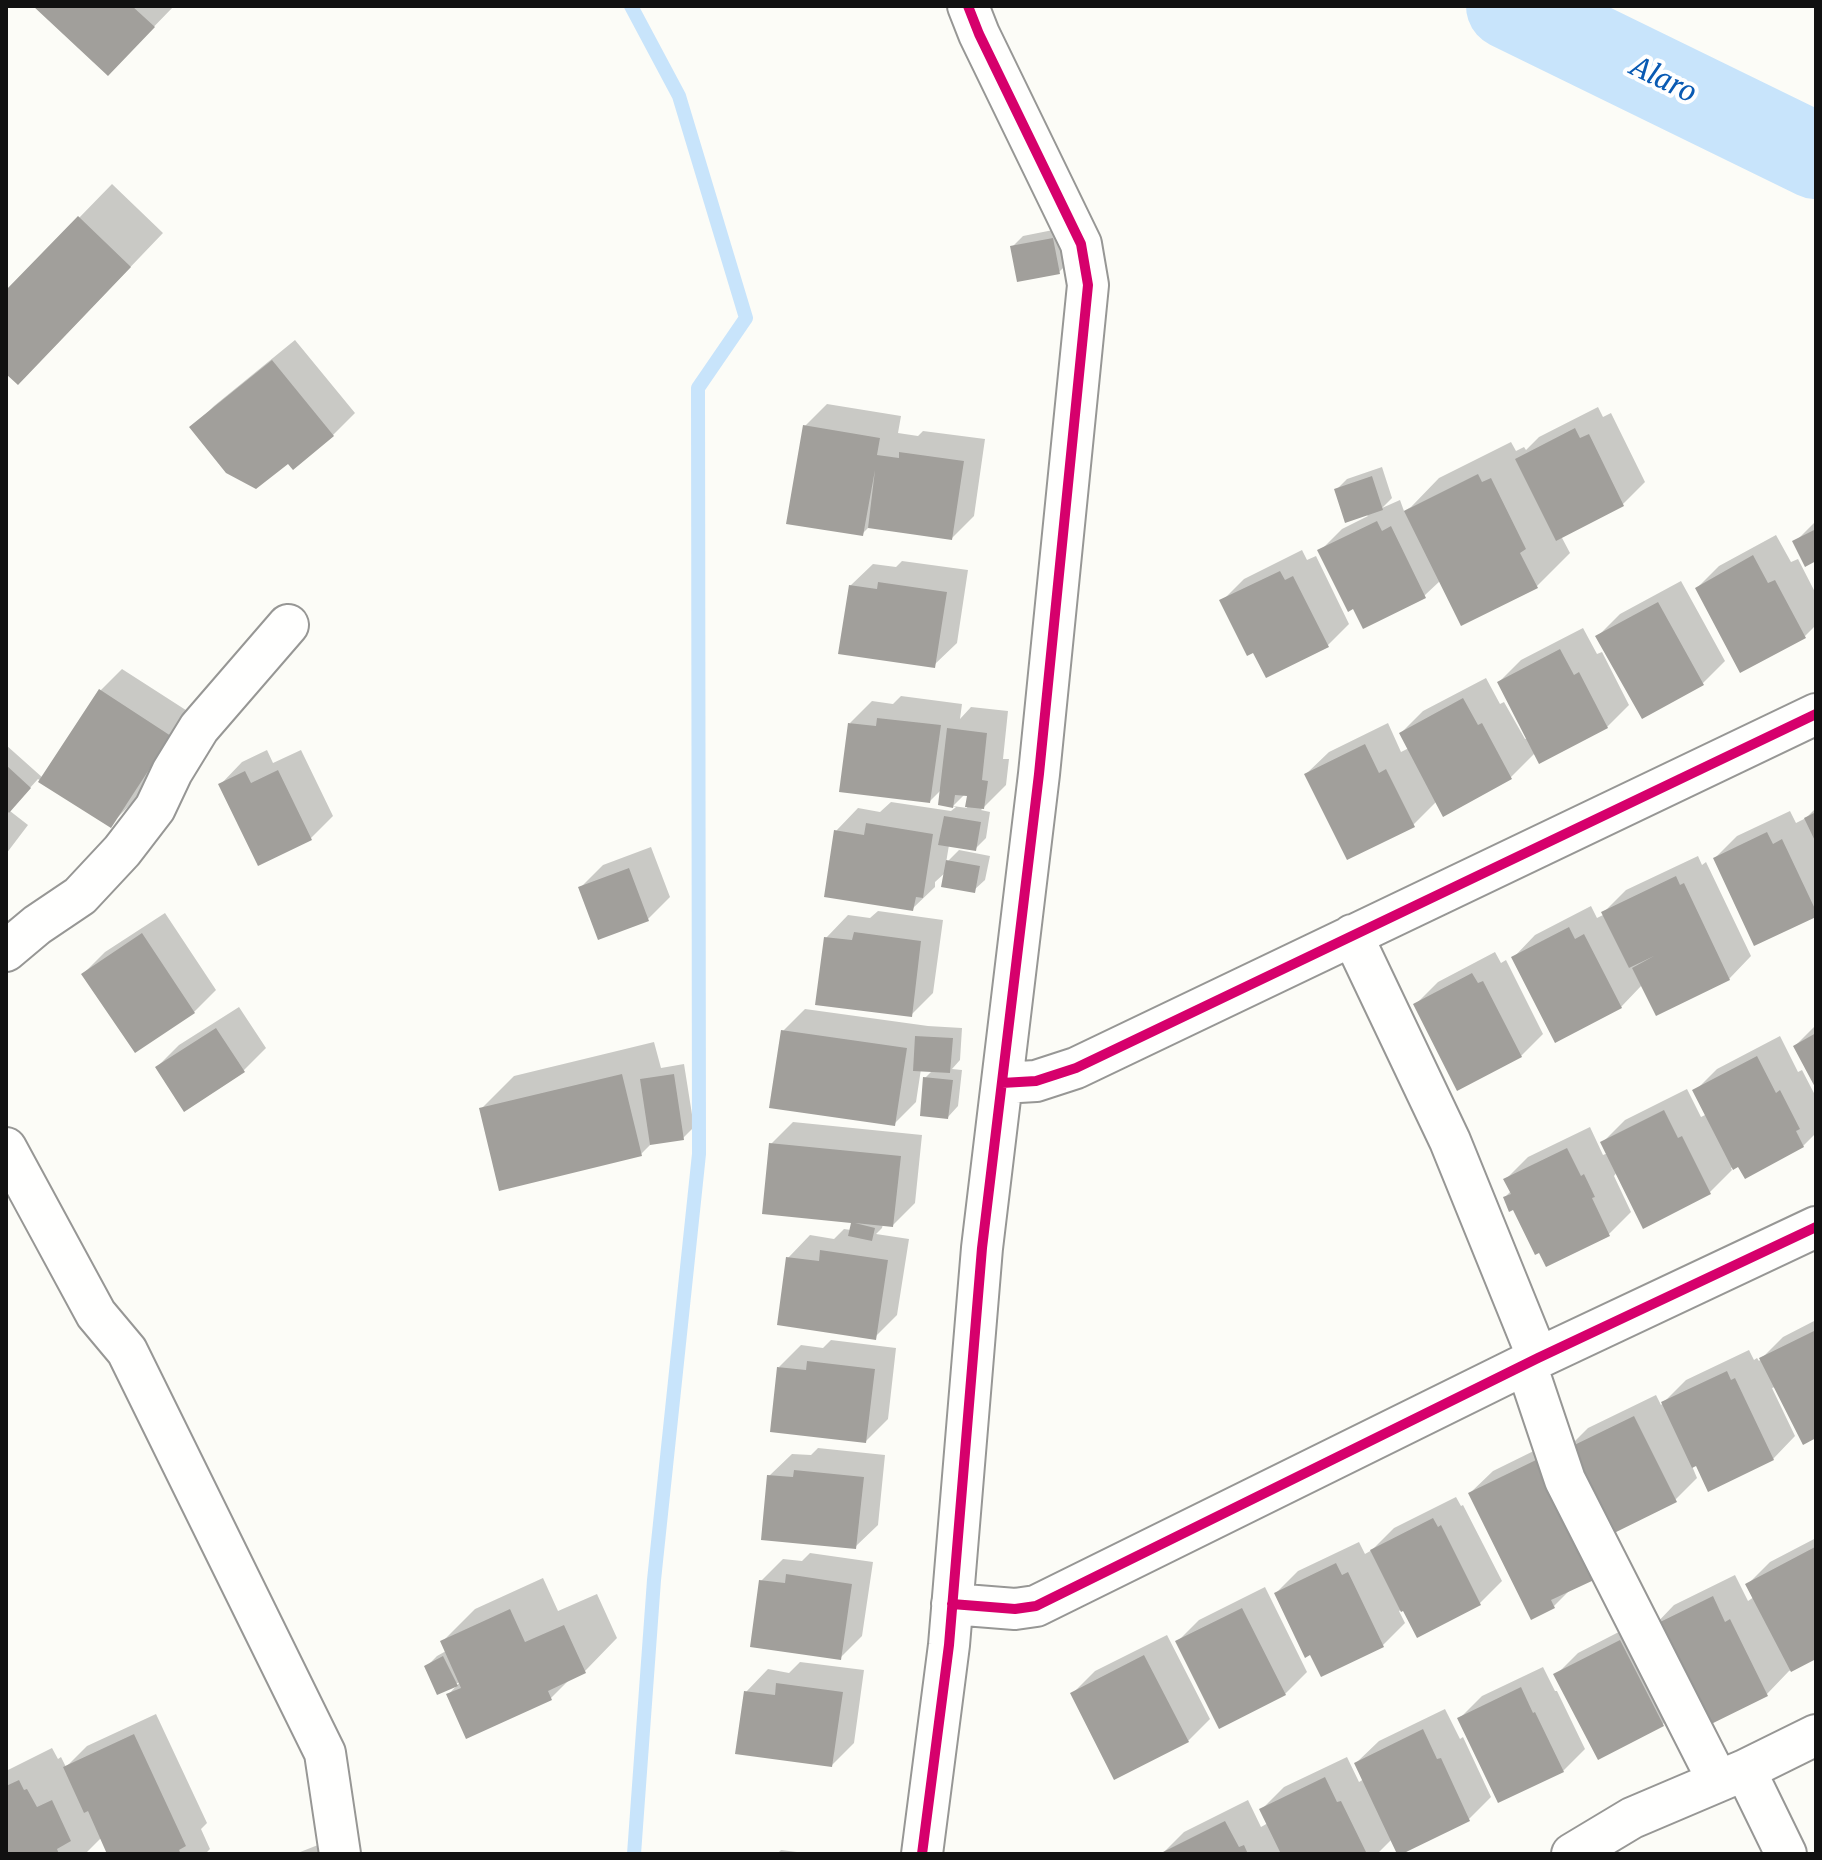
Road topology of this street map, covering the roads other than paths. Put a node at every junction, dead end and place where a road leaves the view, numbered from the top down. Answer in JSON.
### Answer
{"nodes":[{"id":1,"x":968,"y":6,"type":"edge"},
{"id":2,"x":288,"y":625,"type":"dead end"},
{"id":3,"x":1816,"y":714,"type":"edge"},
{"id":4,"x":1352,"y":935,"type":"junction"},
{"id":5,"x":6,"y":951,"type":"edge"},
{"id":6,"x":1002,"y":1083,"type":"junction"},
{"id":7,"x":6,"y":1148,"type":"edge"},
{"id":8,"x":1816,"y":1227,"type":"edge"},
{"id":9,"x":1532,"y":1361,"type":"junction"},
{"id":10,"x":952,"y":1604,"type":"junction"},
{"id":11,"x":1816,"y":1735,"type":"edge"},
{"id":12,"x":1732,"y":1776,"type":"junction"},
{"id":13,"x":340,"y":1854,"type":"edge"},
{"id":14,"x":922,"y":1854,"type":"edge"},
{"id":15,"x":1572,"y":1854,"type":"edge"},
{"id":16,"x":1786,"y":1854,"type":"edge"}],
"edges":[{"from":1,"to":6,"type":"street"},
{"from":2,"to":5,"type":"street"},
{"from":3,"to":4,"type":"street"},
{"from":4,"to":6,"type":"street"},
{"from":4,"to":9,"type":"street"},
{"from":6,"to":10,"type":"street"},
{"from":7,"to":13,"type":"street"},
{"from":8,"to":9,"type":"street"},
{"from":9,"to":10,"type":"street"},
{"from":9,"to":12,"type":"street"},
{"from":10,"to":14,"type":"street"},
{"from":11,"to":12,"type":"street"},
{"from":12,"to":15,"type":"street"},
{"from":12,"to":16,"type":"street"}]}
